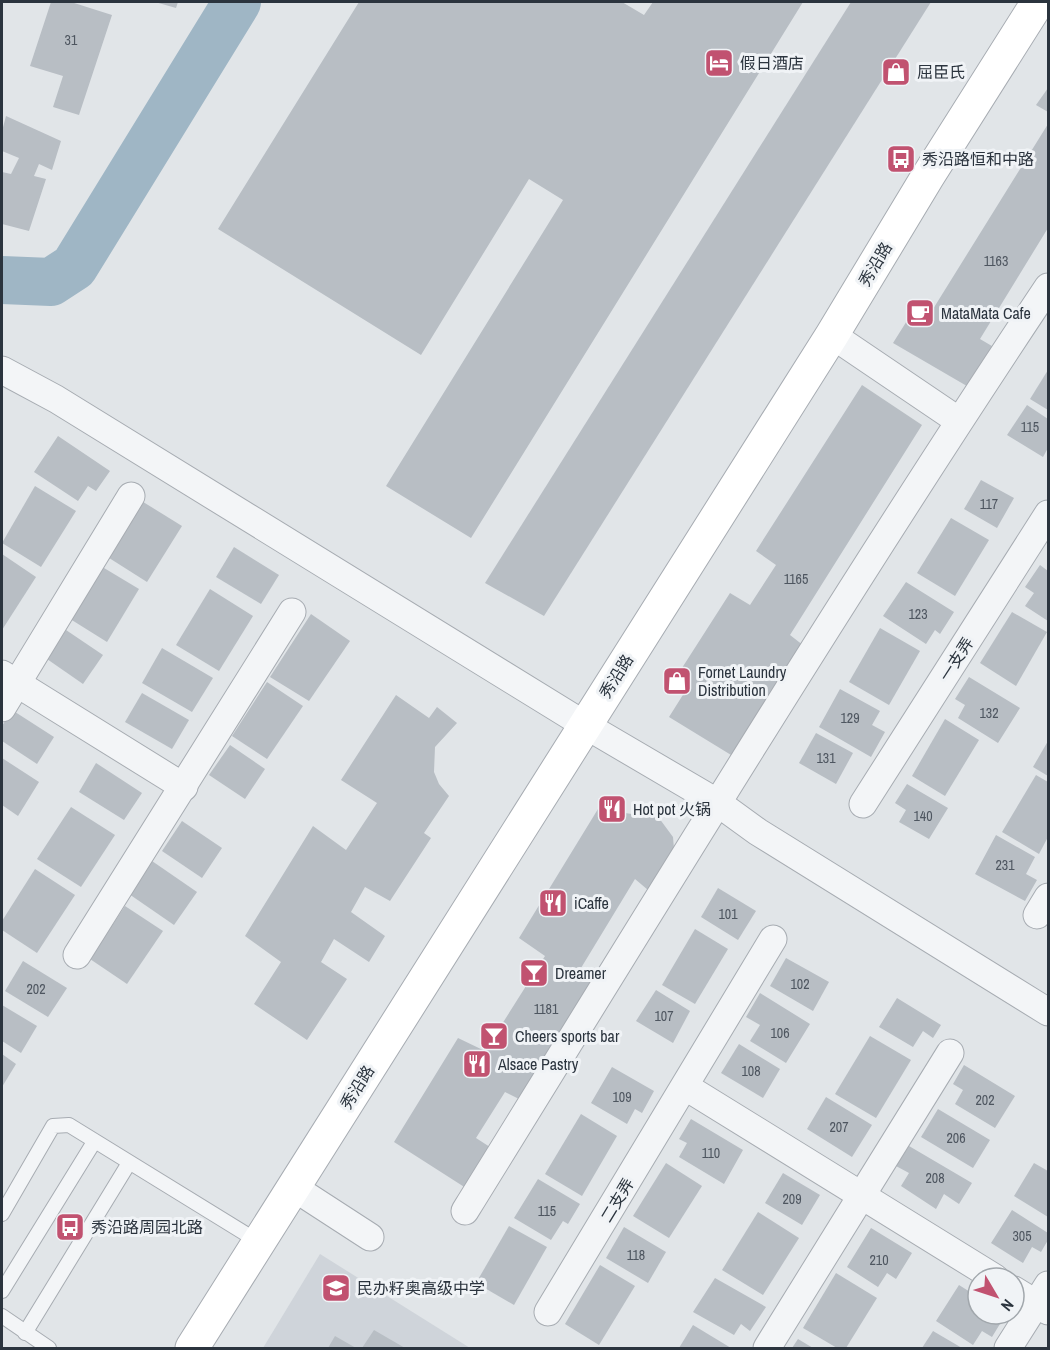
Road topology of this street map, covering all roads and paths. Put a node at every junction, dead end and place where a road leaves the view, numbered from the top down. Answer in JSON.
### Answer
{"nodes":[{"id":1,"x":1038,"y":2,"type":"edge"},
{"id":2,"x":1048,"y":287,"type":"edge"},
{"id":3,"x":832,"y":335,"type":"junction"},
{"id":4,"x":2,"y":372,"type":"edge"},
{"id":5,"x":959,"y":421,"type":"junction"},
{"id":6,"x":131,"y":496,"type":"dead end"},
{"id":7,"x":1048,"y":514,"type":"edge"},
{"id":8,"x":292,"y":612,"type":"dead end"},
{"id":9,"x":10,"y":678,"type":"edge"},
{"id":10,"x":2,"y":708,"type":"edge"},
{"id":11,"x":585,"y":725,"type":"junction"},
{"id":12,"x":184,"y":787,"type":"junction"},
{"id":13,"x":718,"y":803,"type":"junction"},
{"id":14,"x":863,"y":804,"type":"dead end"},
{"id":15,"x":773,"y":939,"type":"dead end"},
{"id":16,"x":76,"y":955,"type":"dead end"},
{"id":17,"x":1048,"y":1012,"type":"edge"},
{"id":18,"x":951,"y":1053,"type":"dead end"},
{"id":19,"x":686,"y":1087,"type":"junction"},
{"id":20,"x":94,"y":1142,"type":"junction"},
{"id":21,"x":129,"y":1163,"type":"junction"},
{"id":22,"x":293,"y":1187,"type":"junction"},
{"id":23,"x":861,"y":1194,"type":"junction"},
{"id":24,"x":465,"y":1211,"type":"dead end"},
{"id":25,"x":2,"y":1214,"type":"edge"},
{"id":26,"x":370,"y":1237,"type":"dead end"},
{"id":27,"x":260,"y":1242,"type":"junction"},
{"id":28,"x":976,"y":1266,"type":"edge"},
{"id":29,"x":2,"y":1291,"type":"edge"},
{"id":30,"x":1037,"y":1297,"type":"edge"},
{"id":31,"x":548,"y":1312,"type":"dead end"},
{"id":32,"x":2,"y":1317,"type":"edge"},
{"id":33,"x":25,"y":1333,"type":"junction"},
{"id":34,"x":49,"y":1348,"type":"edge"},
{"id":35,"x":192,"y":1348,"type":"edge"},
{"id":36,"x":767,"y":1348,"type":"edge"},
{"id":37,"x":1008,"y":1348,"type":"edge"}],
"edges":[{"from":1,"to":3,"type":"main road","name":"秀沿路"},
{"from":2,"to":5,"type":"street"},
{"from":3,"to":5,"type":"street"},
{"from":3,"to":11,"type":"main road","name":"秀沿路"},
{"from":4,"to":11,"type":"street"},
{"from":5,"to":13,"type":"street"},
{"from":6,"to":9,"type":"street"},
{"from":7,"to":14,"type":"street","name":"一支弄"},
{"from":8,"to":12,"type":"street"},
{"from":9,"to":10,"type":"street"},
{"from":9,"to":12,"type":"street"},
{"from":11,"to":13,"type":"street"},
{"from":11,"to":22,"type":"main road","name":"秀沿路"},
{"from":12,"to":16,"type":"street"},
{"from":13,"to":17,"type":"street"},
{"from":13,"to":24,"type":"street"},
{"from":15,"to":19,"type":"street","name":"二支弄"},
{"from":18,"to":23,"type":"street"},
{"from":19,"to":23,"type":"street"},
{"from":19,"to":31,"type":"street","name":"二支弄"},
{"from":20,"to":21,"type":"lane"},
{"from":20,"to":25,"type":"lane"},
{"from":20,"to":29,"type":"lane"},
{"from":21,"to":27,"type":"lane"},
{"from":21,"to":33,"type":"lane"},
{"from":22,"to":26,"type":"street"},
{"from":22,"to":27,"type":"main road","name":"秀沿路"},
{"from":23,"to":28,"type":"street"},
{"from":23,"to":36,"type":"street"},
{"from":27,"to":35,"type":"main road","name":"秀沿路"},
{"from":30,"to":37,"type":"street"},
{"from":32,"to":33,"type":"lane"},
{"from":33,"to":34,"type":"lane"}]}
